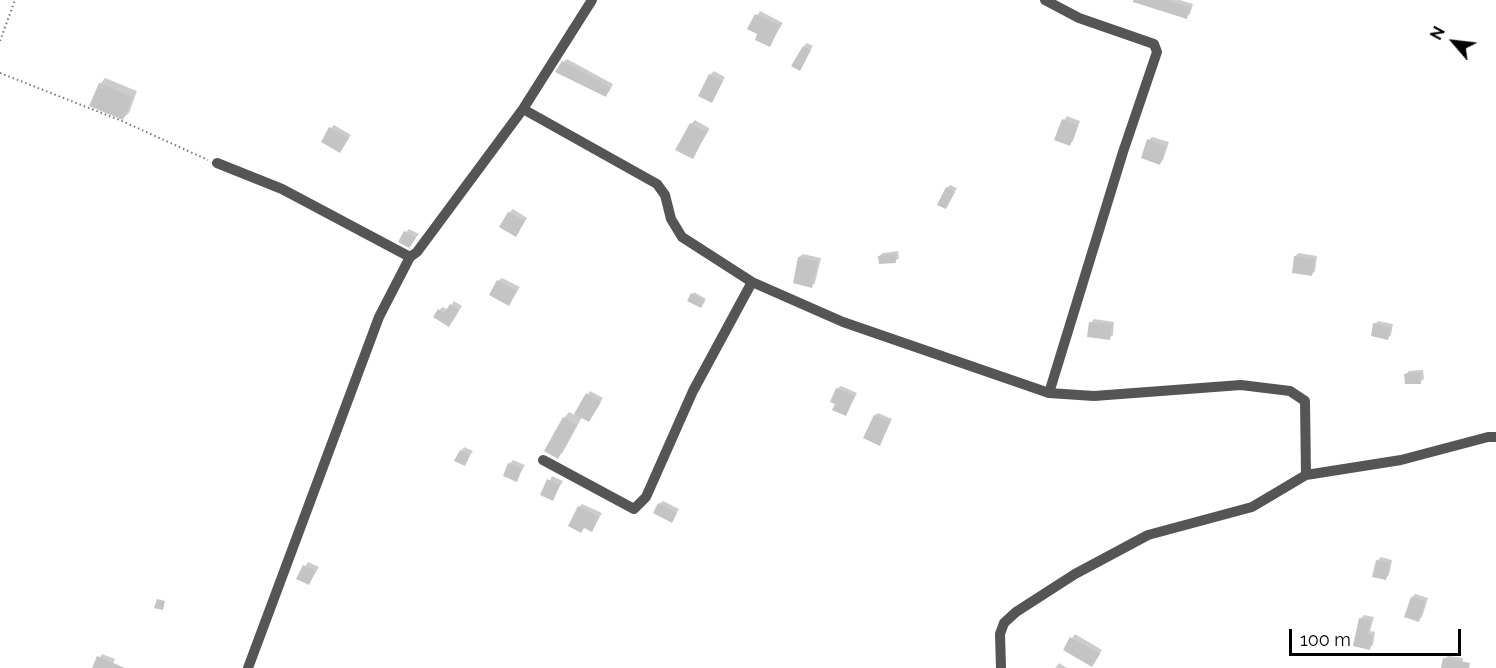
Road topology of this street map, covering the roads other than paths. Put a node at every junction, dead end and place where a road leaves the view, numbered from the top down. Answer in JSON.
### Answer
{"nodes":[{"id":1,"x":592,"y":0,"type":"edge"},
{"id":2,"x":1045,"y":0,"type":"edge"},
{"id":3,"x":523,"y":109,"type":"junction"},
{"id":4,"x":217,"y":164,"type":"road end"},
{"id":5,"x":410,"y":257,"type":"junction"},
{"id":6,"x":752,"y":282,"type":"junction"},
{"id":7,"x":1049,"y":393,"type":"junction"},
{"id":8,"x":1496,"y":437,"type":"edge"},
{"id":9,"x":543,"y":460,"type":"dead end"},
{"id":10,"x":1306,"y":475,"type":"junction"},
{"id":11,"x":248,"y":668,"type":"edge"},
{"id":12,"x":1001,"y":668,"type":"edge"}],
"edges":[{"from":1,"to":3,"type":"street"},
{"from":2,"to":7,"type":"street"},
{"from":3,"to":5,"type":"street"},
{"from":3,"to":6,"type":"street"},
{"from":4,"to":5,"type":"street"},
{"from":5,"to":11,"type":"street"},
{"from":6,"to":7,"type":"street"},
{"from":6,"to":9,"type":"street"},
{"from":7,"to":10,"type":"street"},
{"from":8,"to":10,"type":"street"},
{"from":10,"to":12,"type":"street"}]}
